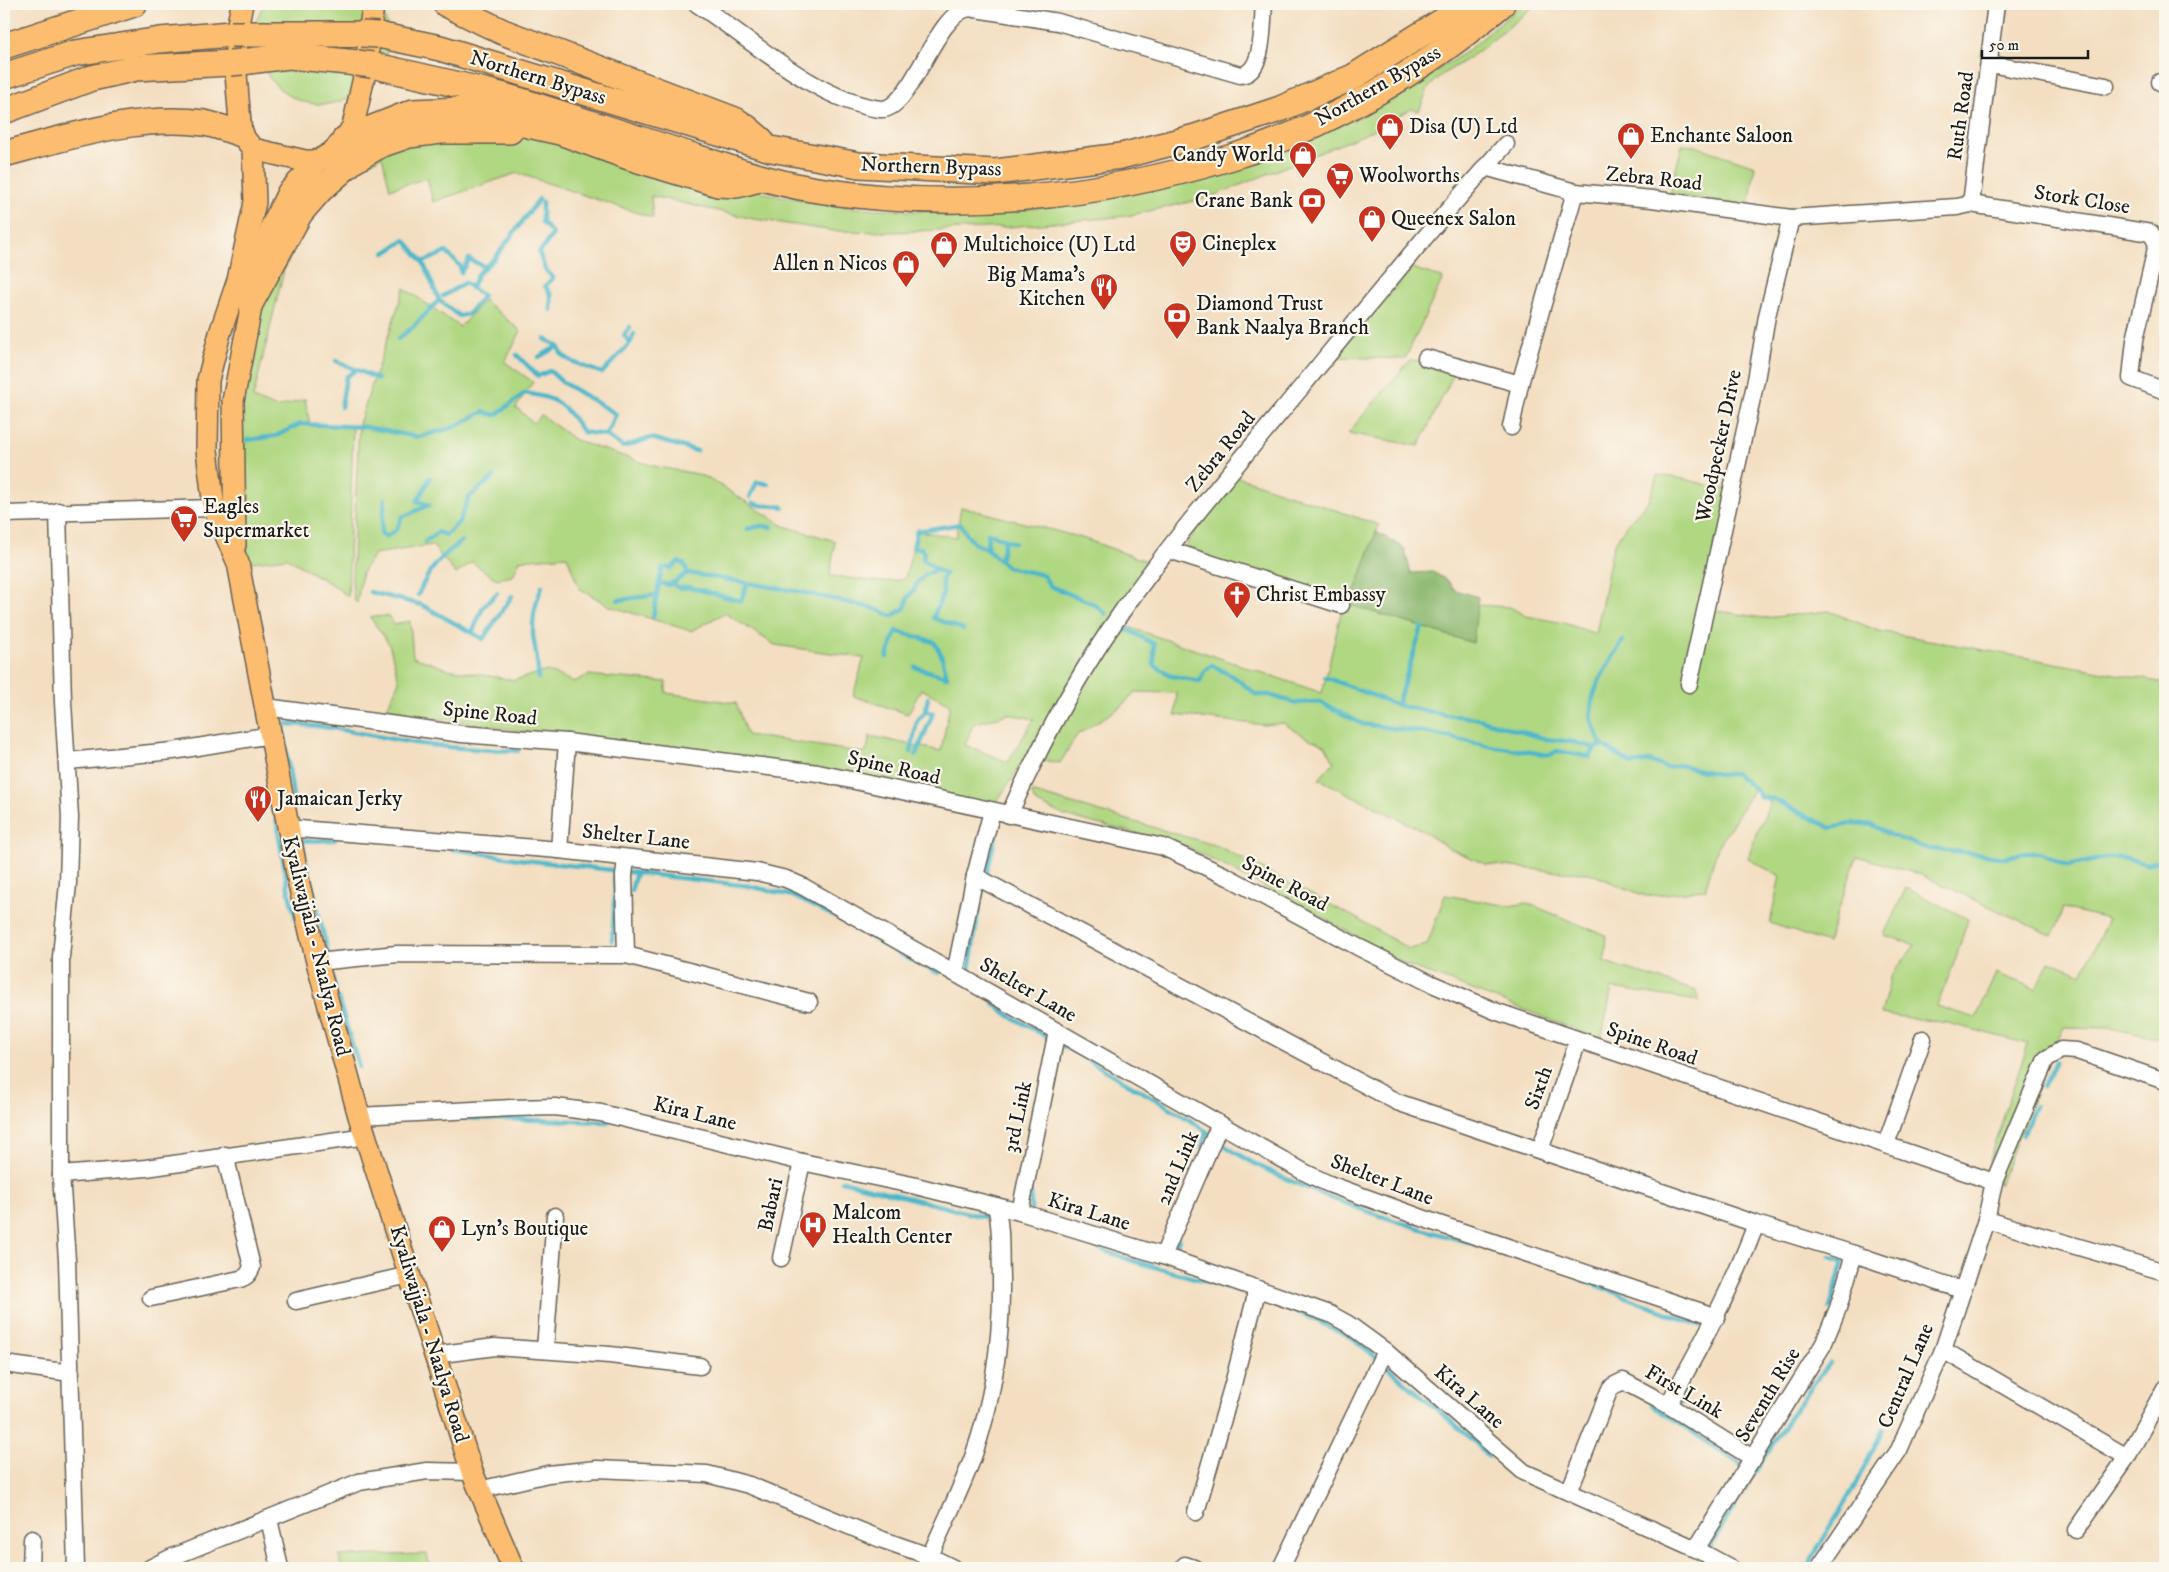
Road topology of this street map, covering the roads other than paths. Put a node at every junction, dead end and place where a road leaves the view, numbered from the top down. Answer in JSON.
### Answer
{"nodes":[{"id":1,"x":134,"y":4,"type":"edge"},
{"id":2,"x":242,"y":4,"type":"edge"},
{"id":3,"x":373,"y":4,"type":"edge"},
{"id":4,"x":697,"y":4,"type":"edge"},
{"id":5,"x":1264,"y":4,"type":"edge"},
{"id":6,"x":1466,"y":4,"type":"edge"},
{"id":7,"x":1502,"y":4,"type":"edge"},
{"id":8,"x":1996,"y":4,"type":"edge"},
{"id":9,"x":454,"y":7,"type":"edge"},
{"id":10,"x":4,"y":46,"type":"edge"},
{"id":11,"x":1990,"y":64,"type":"junction"},
{"id":12,"x":4,"y":76,"type":"edge"},
{"id":13,"x":2106,"y":86,"type":"dead end"},
{"id":14,"x":4,"y":110,"type":"edge"},
{"id":15,"x":560,"y":132,"type":"junction"},
{"id":16,"x":345,"y":139,"type":"junction"},
{"id":17,"x":247,"y":141,"type":"junction"},
{"id":18,"x":1506,"y":144,"type":"dead end"},
{"id":19,"x":771,"y":149,"type":"junction"},
{"id":20,"x":4,"y":154,"type":"edge"},
{"id":21,"x":318,"y":160,"type":"junction"},
{"id":22,"x":1485,"y":166,"type":"junction"},
{"id":23,"x":766,"y":178,"type":"junction"},
{"id":24,"x":1575,"y":192,"type":"junction"},
{"id":25,"x":1971,"y":204,"type":"junction"},
{"id":26,"x":1791,"y":218,"type":"junction"},
{"id":27,"x":2160,"y":232,"type":"edge"},
{"id":28,"x":252,"y":302,"type":"junction"},
{"id":29,"x":1426,"y":358,"type":"dead end"},
{"id":30,"x":1520,"y":384,"type":"junction"},
{"id":31,"x":2165,"y":391,"type":"edge"},
{"id":32,"x":1511,"y":427,"type":"dead end"},
{"id":33,"x":214,"y":508,"type":"junction"},
{"id":34,"x":58,"y":511,"type":"junction"},
{"id":35,"x":4,"y":514,"type":"edge"},
{"id":36,"x":1169,"y":550,"type":"junction"},
{"id":37,"x":235,"y":553,"type":"junction"},
{"id":38,"x":1342,"y":605,"type":"dead end"},
{"id":39,"x":1689,"y":684,"type":"dead end"},
{"id":40,"x":266,"y":707,"type":"junction"},
{"id":41,"x":271,"y":735,"type":"junction"},
{"id":42,"x":567,"y":742,"type":"junction"},
{"id":43,"x":68,"y":761,"type":"junction"},
{"id":44,"x":992,"y":811,"type":"junction"},
{"id":45,"x":1009,"y":815,"type":"junction"},
{"id":46,"x":295,"y":828,"type":"junction"},
{"id":47,"x":559,"y":850,"type":"junction"},
{"id":48,"x":625,"y":866,"type":"junction"},
{"id":49,"x":981,"y":880,"type":"junction"},
{"id":50,"x":626,"y":955,"type":"junction"},
{"id":51,"x":325,"y":962,"type":"junction"},
{"id":52,"x":955,"y":973,"type":"junction"},
{"id":53,"x":809,"y":1002,"type":"dead end"},
{"id":54,"x":1057,"y":1031,"type":"junction"},
{"id":55,"x":1923,"y":1039,"type":"dead end"},
{"id":56,"x":1578,"y":1040,"type":"junction"},
{"id":57,"x":2165,"y":1081,"type":"edge"},
{"id":58,"x":363,"y":1126,"type":"junction"},
{"id":59,"x":1216,"y":1132,"type":"junction"},
{"id":60,"x":1886,"y":1144,"type":"junction"},
{"id":61,"x":1540,"y":1150,"type":"junction"},
{"id":62,"x":225,"y":1155,"type":"junction"},
{"id":63,"x":802,"y":1162,"type":"junction"},
{"id":64,"x":61,"y":1175,"type":"junction"},
{"id":65,"x":1994,"y":1182,"type":"junction"},
{"id":66,"x":996,"y":1206,"type":"junction"},
{"id":67,"x":1020,"y":1212,"type":"junction"},
{"id":68,"x":556,"y":1216,"type":"dead end"},
{"id":69,"x":1986,"y":1220,"type":"junction"},
{"id":70,"x":1756,"y":1224,"type":"junction"},
{"id":71,"x":1854,"y":1254,"type":"junction"},
{"id":72,"x":1163,"y":1256,"type":"junction"},
{"id":73,"x":781,"y":1258,"type":"dead end"},
{"id":74,"x":2165,"y":1272,"type":"edge"},
{"id":75,"x":409,"y":1275,"type":"junction"},
{"id":76,"x":1962,"y":1290,"type":"junction"},
{"id":77,"x":1255,"y":1294,"type":"junction"},
{"id":78,"x":151,"y":1298,"type":"dead end"},
{"id":79,"x":296,"y":1301,"type":"dead end"},
{"id":80,"x":1717,"y":1317,"type":"junction"},
{"id":81,"x":545,"y":1350,"type":"junction"},
{"id":82,"x":1943,"y":1350,"type":"junction"},
{"id":83,"x":434,"y":1355,"type":"junction"},
{"id":84,"x":1382,"y":1358,"type":"junction"},
{"id":85,"x":4,"y":1364,"type":"edge"},
{"id":86,"x":700,"y":1366,"type":"dead end"},
{"id":87,"x":70,"y":1373,"type":"junction"},
{"id":88,"x":2165,"y":1388,"type":"edge"},
{"id":89,"x":1668,"y":1406,"type":"junction"},
{"id":90,"x":2127,"y":1457,"type":"junction"},
{"id":91,"x":1754,"y":1459,"type":"junction"},
{"id":92,"x":476,"y":1481,"type":"junction"},
{"id":93,"x":1568,"y":1492,"type":"junction"},
{"id":94,"x":1196,"y":1512,"type":"dead end"},
{"id":95,"x":269,"y":1519,"type":"junction"},
{"id":96,"x":2076,"y":1530,"type":"dead end"},
{"id":97,"x":32,"y":1539,"type":"dead end"},
{"id":98,"x":1696,"y":1548,"type":"junction"},
{"id":99,"x":927,"y":1562,"type":"edge"},
{"id":100,"x":31,"y":1568,"type":"edge"},
{"id":101,"x":76,"y":1568,"type":"edge"},
{"id":102,"x":150,"y":1568,"type":"edge"},
{"id":103,"x":280,"y":1568,"type":"edge"},
{"id":104,"x":513,"y":1568,"type":"edge"},
{"id":105,"x":953,"y":1568,"type":"edge"},
{"id":106,"x":1184,"y":1568,"type":"edge"},
{"id":107,"x":1194,"y":1568,"type":"edge"},
{"id":108,"x":1281,"y":1568,"type":"edge"},
{"id":109,"x":1731,"y":1568,"type":"edge"},
{"id":110,"x":1819,"y":1568,"type":"edge"}],
"edges":[{"from":1,"to":10,"type":"highway"},
{"from":2,"to":17,"type":"main road","name":"Kyaliwajjala - Naalya Road"},
{"from":3,"to":16,"type":"main road"},
{"from":4,"to":5,"type":"street"},
{"from":6,"to":19,"type":"highway","name":"Northern Bypass"},
{"from":7,"to":23,"type":"highway","name":"Northern Bypass"},
{"from":8,"to":11,"type":"street","name":"Ruth Road"},
{"from":9,"to":19,"type":"highway"},
{"from":11,"to":13,"type":"street"},
{"from":11,"to":25,"type":"street","name":"Ruth Road"},
{"from":12,"to":19,"type":"highway","name":"Northern Bypass"},
{"from":14,"to":23,"type":"highway","name":"Northern Bypass"},
{"from":15,"to":16,"type":"highway"},
{"from":15,"to":23,"type":"highway"},
{"from":15,"to":28,"type":"highway"},
{"from":16,"to":21,"type":"main road"},
{"from":17,"to":20,"type":"highway"},
{"from":17,"to":21,"type":"main road"},
{"from":17,"to":33,"type":"main road","name":"Kyaliwajjala - Naalya Road"},
{"from":18,"to":22,"type":"street","name":"Zebra Road"},
{"from":21,"to":28,"type":"main road"},
{"from":22,"to":24,"type":"street"},
{"from":22,"to":36,"type":"street","name":"Zebra Road"},
{"from":24,"to":26,"type":"street","name":"Zebra Road"},
{"from":24,"to":30,"type":"street","name":"Zebra Road"},
{"from":25,"to":26,"type":"street","name":"Zebra Road"},
{"from":25,"to":27,"type":"street","name":"Stork Close"},
{"from":26,"to":39,"type":"street","name":"Woodpecker Drive"},
{"from":27,"to":31,"type":"street","name":"Stork Close"},
{"from":28,"to":37,"type":"main road"},
{"from":29,"to":30,"type":"street"},
{"from":30,"to":32,"type":"street","name":"Zebra Road"},
{"from":33,"to":34,"type":"street"},
{"from":33,"to":37,"type":"main road","name":"Kyaliwajjala - Naalya Road"},
{"from":34,"to":35,"type":"street"},
{"from":34,"to":43,"type":"street"},
{"from":36,"to":38,"type":"street"},
{"from":36,"to":45,"type":"street","name":"Zebra Road"},
{"from":37,"to":40,"type":"main road","name":"Kyaliwajjala - Naalya Road"},
{"from":40,"to":41,"type":"main road","name":"Kyaliwajjala - Naalya Road"},
{"from":40,"to":42,"type":"street","name":"Spine Road"},
{"from":41,"to":43,"type":"street"},
{"from":41,"to":46,"type":"main road","name":"Kyaliwajjala - Naalya Road"},
{"from":42,"to":44,"type":"street","name":"Spine Road"},
{"from":42,"to":47,"type":"street"},
{"from":43,"to":64,"type":"street"},
{"from":44,"to":45,"type":"street","name":"Spine Road"},
{"from":44,"to":49,"type":"street"},
{"from":45,"to":56,"type":"street","name":"Spine Road"},
{"from":46,"to":47,"type":"street","name":"Shelter Lane"},
{"from":46,"to":51,"type":"main road","name":"Kyaliwajjala - Naalya Road"},
{"from":47,"to":48,"type":"street","name":"Shelter Lane"},
{"from":48,"to":50,"type":"street"},
{"from":48,"to":52,"type":"street","name":"Shelter Lane"},
{"from":49,"to":52,"type":"street"},
{"from":49,"to":61,"type":"street"},
{"from":50,"to":51,"type":"street"},
{"from":50,"to":53,"type":"street"},
{"from":51,"to":58,"type":"main road","name":"Kyaliwajjala - Naalya Road"},
{"from":52,"to":54,"type":"street","name":"Shelter Lane"},
{"from":54,"to":59,"type":"street","name":"Shelter Lane"},
{"from":54,"to":67,"type":"street","name":"3rd Link"},
{"from":55,"to":60,"type":"street"},
{"from":56,"to":60,"type":"street","name":"Spine Road"},
{"from":56,"to":61,"type":"street","name":"Sixth"},
{"from":57,"to":65,"type":"street"},
{"from":58,"to":62,"type":"street","name":"Kira Lane"},
{"from":58,"to":63,"type":"street","name":"Kira Lane"},
{"from":58,"to":75,"type":"main road","name":"Kyaliwajjala - Naalya Road"},
{"from":59,"to":72,"type":"street","name":"2nd Link"},
{"from":59,"to":80,"type":"street","name":"Shelter Lane"},
{"from":60,"to":65,"type":"street","name":"Spine Road"},
{"from":61,"to":70,"type":"street"},
{"from":62,"to":64,"type":"street","name":"Kira Lane"},
{"from":62,"to":78,"type":"street"},
{"from":63,"to":66,"type":"street","name":"Kira Lane"},
{"from":63,"to":73,"type":"street","name":"Babari"},
{"from":64,"to":87,"type":"street"},
{"from":65,"to":69,"type":"street","name":"Central Lane"},
{"from":66,"to":67,"type":"street","name":"Kira Lane"},
{"from":66,"to":99,"type":"street"},
{"from":67,"to":72,"type":"street","name":"Kira Lane"},
{"from":68,"to":81,"type":"street"},
{"from":69,"to":74,"type":"street"},
{"from":69,"to":76,"type":"street","name":"Central Lane"},
{"from":70,"to":71,"type":"street"},
{"from":70,"to":80,"type":"street"},
{"from":71,"to":76,"type":"street"},
{"from":71,"to":91,"type":"street","name":"Seventh Rise"},
{"from":72,"to":77,"type":"street","name":"Kira Lane"},
{"from":75,"to":79,"type":"street"},
{"from":75,"to":83,"type":"main road","name":"Kyaliwajjala - Naalya Road"},
{"from":76,"to":82,"type":"street","name":"Central Lane"},
{"from":77,"to":84,"type":"street","name":"Kira Lane"},
{"from":77,"to":94,"type":"street"},
{"from":80,"to":89,"type":"street"},
{"from":81,"to":83,"type":"street"},
{"from":81,"to":86,"type":"street"},
{"from":82,"to":90,"type":"street"},
{"from":82,"to":110,"type":"street","name":"Central Lane"},
{"from":83,"to":92,"type":"main road","name":"Kyaliwajjala - Naalya Road"},
{"from":84,"to":93,"type":"street","name":"Kira Lane"},
{"from":84,"to":108,"type":"street"},
{"from":85,"to":87,"type":"street"},
{"from":87,"to":101,"type":"street"},
{"from":88,"to":90,"type":"street"},
{"from":89,"to":91,"type":"street","name":"First Link"},
{"from":89,"to":93,"type":"street","name":"First Link"},
{"from":90,"to":96,"type":"street"},
{"from":91,"to":98,"type":"street","name":"Seventh Rise"},
{"from":92,"to":95,"type":"street"},
{"from":92,"to":99,"type":"street"},
{"from":92,"to":104,"type":"main road","name":"Kyaliwajjala - Naalya Road"},
{"from":93,"to":98,"type":"street","name":"Kira Lane"},
{"from":95,"to":102,"type":"street"},
{"from":95,"to":103,"type":"street"},
{"from":97,"to":100,"type":"street"},
{"from":98,"to":109,"type":"street","name":"Kira Lane"},
{"from":99,"to":105,"type":"street"},
{"from":106,"to":107,"type":"street"}]}
